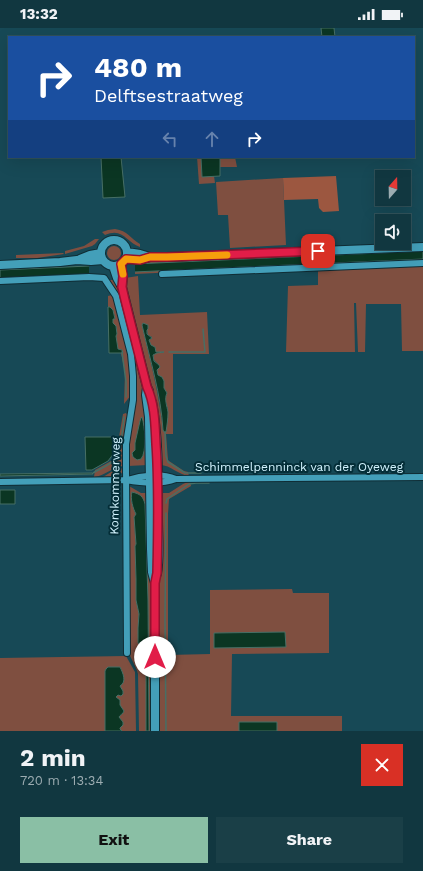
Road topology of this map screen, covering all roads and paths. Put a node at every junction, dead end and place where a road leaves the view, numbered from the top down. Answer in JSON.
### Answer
{"nodes":[{"id":1,"x":423,"y":247,"type":"edge"},
{"id":2,"x":116,"y":263,"type":"junction"},
{"id":3,"x":423,"y":263,"type":"edge"},
{"id":4,"x":0,"y":265,"type":"edge"},
{"id":5,"x":162,"y":274,"type":"dead end"},
{"id":6,"x":0,"y":281,"type":"edge"},
{"id":7,"x":423,"y":477,"type":"edge"},
{"id":8,"x":154,"y":479,"type":"junction"},
{"id":9,"x":126,"y":480,"type":"junction"},
{"id":10,"x":0,"y":482,"type":"edge"},
{"id":11,"x":127,"y":653,"type":"dead end"},
{"id":12,"x":155,"y":731,"type":"edge"}],
"edges":[{"from":1,"to":2,"type":"main road"},
{"from":2,"to":4,"type":"main road"},
{"from":2,"to":8,"type":"main road"},
{"from":3,"to":5,"type":"street"},
{"from":6,"to":9,"type":"street","name":"Komkommerweg"},
{"from":7,"to":8,"type":"street","name":"Schimmelpenninck van der Oyeweg"},
{"from":8,"to":9,"type":"street","name":"Schimmelpenninck van der Oyeweg"},
{"from":8,"to":12,"type":"main road"},
{"from":9,"to":10,"type":"street","name":"Schimmelpenninck van der Oyeweg"},
{"from":9,"to":11,"type":"street","name":"Komkommerweg"}]}
